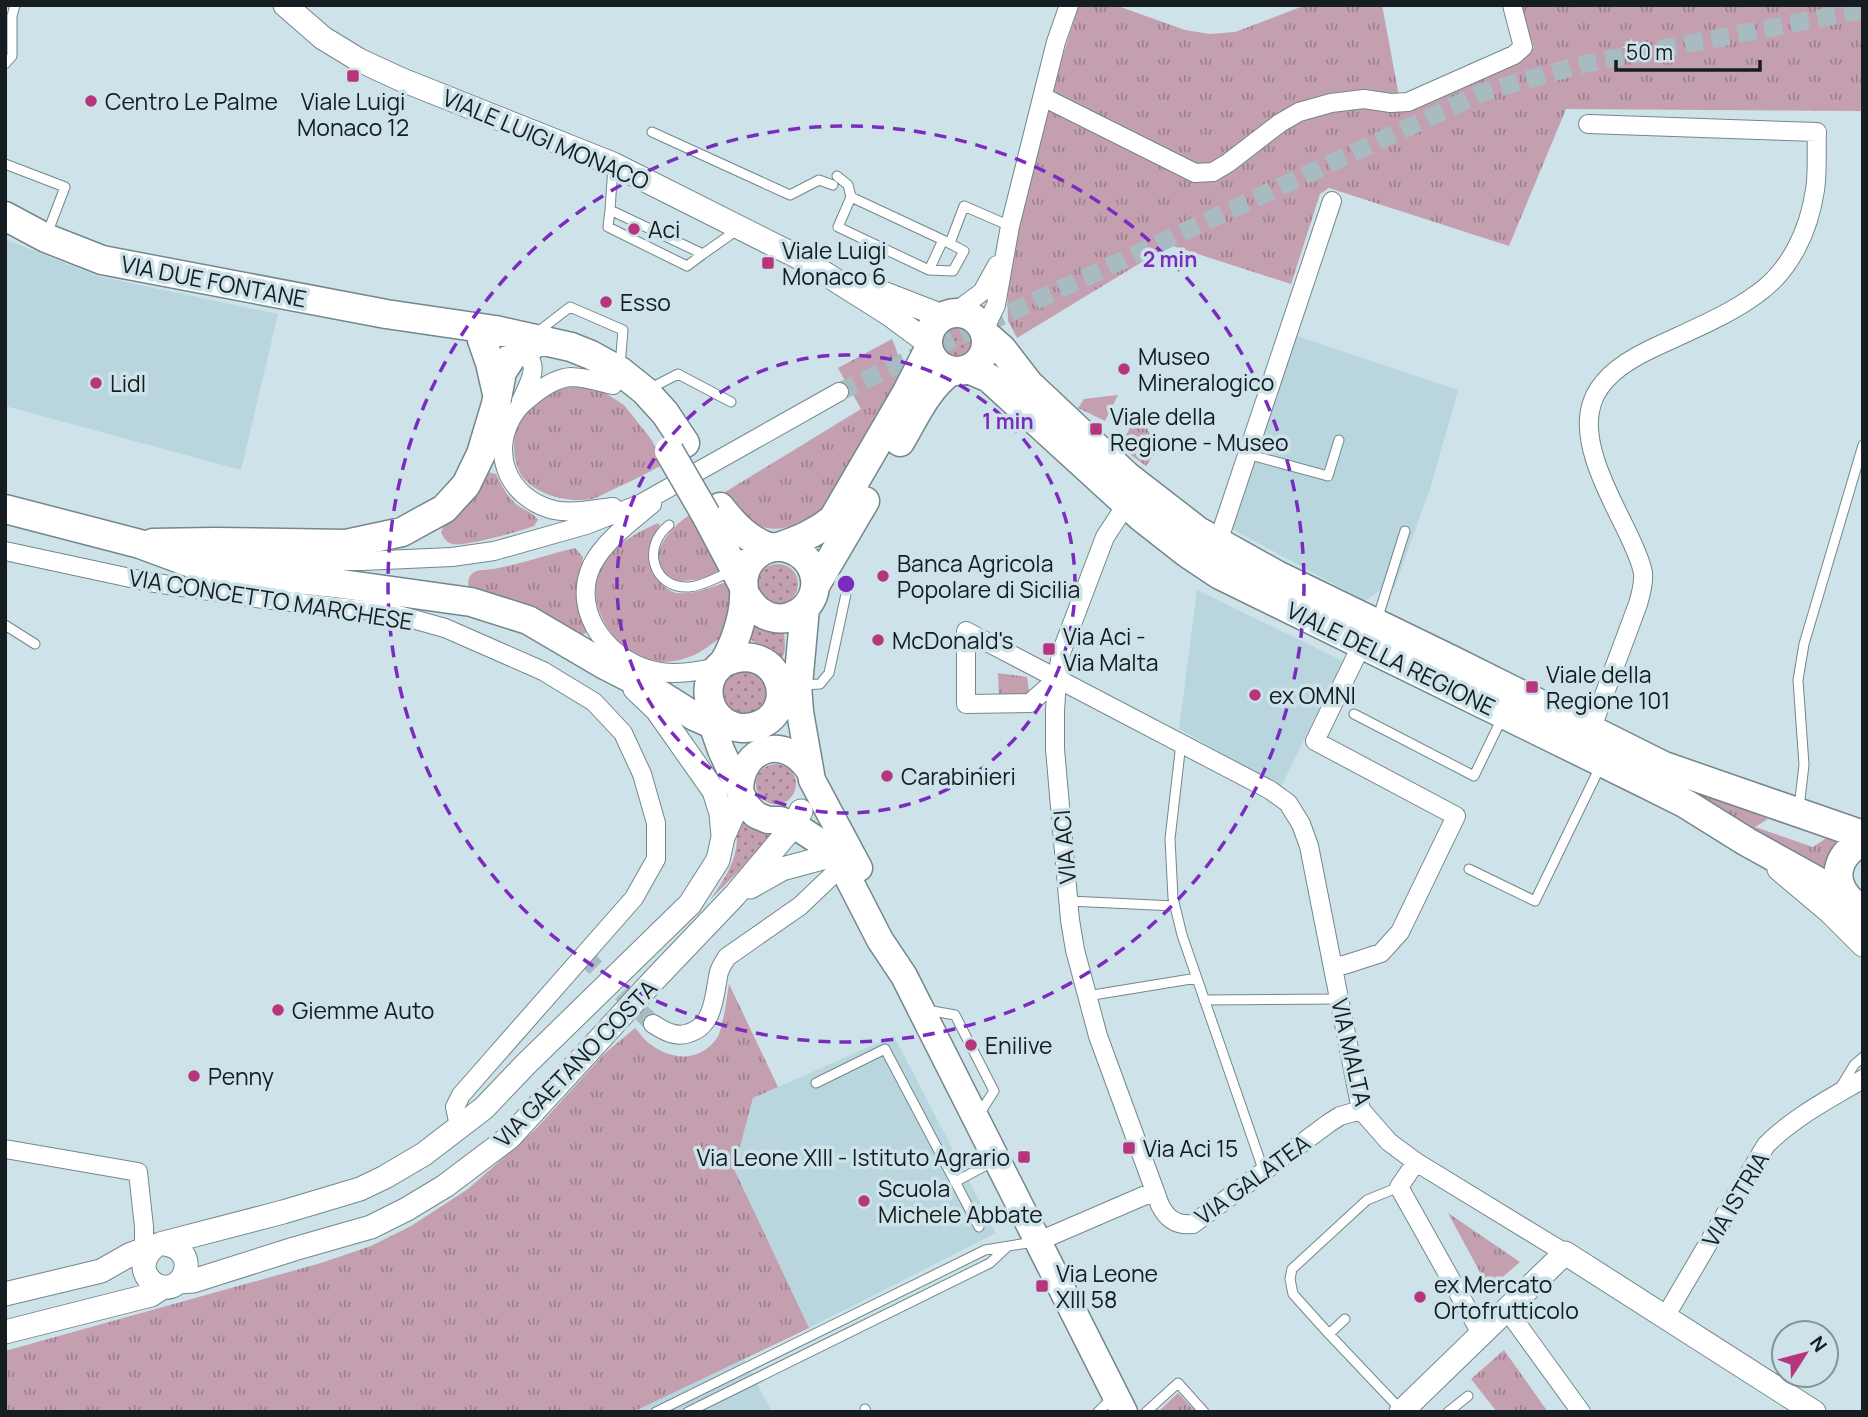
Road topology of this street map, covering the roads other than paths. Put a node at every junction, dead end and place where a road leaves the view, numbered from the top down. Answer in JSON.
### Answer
{"nodes":[{"id":1,"x":15,"y":5,"type":"edge"},
{"id":2,"x":285,"y":5,"type":"edge"},
{"id":3,"x":1069,"y":5,"type":"edge"},
{"id":4,"x":1512,"y":5,"type":"edge"},
{"id":5,"x":5,"y":64,"type":"edge"},
{"id":6,"x":1043,"y":97,"type":"junction"},
{"id":7,"x":1588,"y":124,"type":"dead end"},
{"id":8,"x":652,"y":132,"type":"dead end"},
{"id":9,"x":5,"y":164,"type":"edge"},
{"id":10,"x":613,"y":164,"type":"junction"},
{"id":11,"x":851,"y":197,"type":"junction"},
{"id":12,"x":1332,"y":201,"type":"dead end"},
{"id":13,"x":610,"y":210,"type":"junction"},
{"id":14,"x":5,"y":216,"type":"edge"},
{"id":15,"x":1010,"y":226,"type":"junction"},
{"id":16,"x":740,"y":228,"type":"junction"},
{"id":17,"x":46,"y":238,"type":"junction"},
{"id":18,"x":947,"y":241,"type":"junction"},
{"id":19,"x":1006,"y":246,"type":"junction"},
{"id":20,"x":703,"y":254,"type":"junction"},
{"id":21,"x":813,"y":265,"type":"junction"},
{"id":22,"x":929,"y":270,"type":"junction"},
{"id":23,"x":948,"y":314,"type":"junction"},
{"id":24,"x":431,"y":322,"type":"junction"},
{"id":25,"x":985,"y":332,"type":"junction"},
{"id":26,"x":527,"y":339,"type":"junction"},
{"id":27,"x":482,"y":340,"type":"junction"},
{"id":28,"x":928,"y":347,"type":"junction"},
{"id":29,"x":960,"y":370,"type":"junction"},
{"id":30,"x":617,"y":378,"type":"junction"},
{"id":31,"x":645,"y":391,"type":"junction"},
{"id":32,"x":839,"y":392,"type":"tunnel mouth"},
{"id":33,"x":508,"y":401,"type":"junction"},
{"id":34,"x":731,"y":402,"type":"dead end"},
{"id":35,"x":1339,"y":440,"type":"dead end"},
{"id":36,"x":1863,"y":445,"type":"edge"},
{"id":37,"x":677,"y":447,"type":"junction"},
{"id":38,"x":1247,"y":454,"type":"junction"},
{"id":39,"x":673,"y":486,"type":"junction"},
{"id":40,"x":640,"y":504,"type":"junction"},
{"id":41,"x":1126,"y":505,"type":"junction"},
{"id":42,"x":5,"y":509,"type":"edge"},
{"id":43,"x":713,"y":511,"type":"junction"},
{"id":44,"x":669,"y":525,"type":"dead end"},
{"id":45,"x":1405,"y":531,"type":"dead end"},
{"id":46,"x":1218,"y":542,"type":"junction"},
{"id":47,"x":140,"y":544,"type":"junction"},
{"id":48,"x":774,"y":547,"type":"junction"},
{"id":49,"x":5,"y":551,"type":"edge"},
{"id":50,"x":741,"y":583,"type":"junction"},
{"id":51,"x":846,"y":594,"type":"dead end"},
{"id":52,"x":810,"y":597,"type":"junction"},
{"id":53,"x":5,"y":625,"type":"edge"},
{"id":54,"x":1369,"y":634,"type":"junction"},
{"id":55,"x":35,"y":645,"type":"dead end"},
{"id":56,"x":603,"y":664,"type":"junction"},
{"id":57,"x":721,"y":665,"type":"junction"},
{"id":58,"x":1057,"y":679,"type":"junction"},
{"id":59,"x":790,"y":691,"type":"junction"},
{"id":60,"x":1504,"y":713,"type":"junction"},
{"id":61,"x":1354,"y":714,"type":"dead end"},
{"id":62,"x":717,"y":717,"type":"junction"},
{"id":63,"x":1540,"y":718,"type":"junction"},
{"id":64,"x":1181,"y":743,"type":"junction"},
{"id":65,"x":1601,"y":744,"type":"junction"},
{"id":66,"x":811,"y":775,"type":"junction"},
{"id":67,"x":741,"y":792,"type":"junction"},
{"id":68,"x":1798,"y":812,"type":"junction"},
{"id":69,"x":792,"y":819,"type":"junction"},
{"id":70,"x":1863,"y":835,"type":"edge"},
{"id":71,"x":723,"y":837,"type":"junction"},
{"id":72,"x":1863,"y":841,"type":"edge"},
{"id":73,"x":1747,"y":842,"type":"junction"},
{"id":74,"x":838,"y":861,"type":"junction"},
{"id":75,"x":1469,"y":869,"type":"dead end"},
{"id":76,"x":735,"y":895,"type":"junction"},
{"id":77,"x":1069,"y":901,"type":"junction"},
{"id":78,"x":1175,"y":906,"type":"junction"},
{"id":79,"x":1856,"y":908,"type":"edge"},
{"id":80,"x":1863,"y":946,"type":"edge"},
{"id":81,"x":1333,"y":966,"type":"junction"},
{"id":82,"x":904,"y":976,"type":"junction"},
{"id":83,"x":1197,"y":978,"type":"junction"},
{"id":84,"x":1087,"y":996,"type":"junction"},
{"id":85,"x":1339,"y":999,"type":"junction"},
{"id":86,"x":1204,"y":1000,"type":"junction"},
{"id":87,"x":653,"y":1024,"type":"tunnel mouth"},
{"id":88,"x":1863,"y":1057,"type":"edge"},
{"id":89,"x":1863,"y":1079,"type":"edge"},
{"id":90,"x":816,"y":1083,"type":"dead end"},
{"id":91,"x":1835,"y":1096,"type":"junction"},
{"id":92,"x":1361,"y":1110,"type":"junction"},
{"id":93,"x":459,"y":1126,"type":"junction"},
{"id":94,"x":5,"y":1149,"type":"edge"},
{"id":95,"x":997,"y":1160,"type":"junction"},
{"id":96,"x":1416,"y":1162,"type":"junction"},
{"id":97,"x":1264,"y":1172,"type":"junction"},
{"id":98,"x":955,"y":1182,"type":"junction"},
{"id":99,"x":1399,"y":1187,"type":"junction"},
{"id":100,"x":1155,"y":1191,"type":"junction"},
{"id":101,"x":979,"y":1227,"type":"dead end"},
{"id":102,"x":1038,"y":1241,"type":"junction"},
{"id":103,"x":152,"y":1245,"type":"junction"},
{"id":104,"x":1007,"y":1247,"type":"junction"},
{"id":105,"x":1564,"y":1253,"type":"junction"},
{"id":106,"x":171,"y":1284,"type":"junction"},
{"id":107,"x":5,"y":1294,"type":"edge"},
{"id":108,"x":1507,"y":1310,"type":"junction"},
{"id":109,"x":1665,"y":1317,"type":"junction"},
{"id":110,"x":1345,"y":1319,"type":"dead end"},
{"id":111,"x":5,"y":1332,"type":"edge"},
{"id":112,"x":1329,"y":1334,"type":"junction"},
{"id":113,"x":1482,"y":1335,"type":"junction"},
{"id":114,"x":1468,"y":1396,"type":"dead end"},
{"id":115,"x":1795,"y":1404,"type":"edge"},
{"id":116,"x":1112,"y":1406,"type":"edge"},
{"id":117,"x":656,"y":1412,"type":"edge"},
{"id":118,"x":688,"y":1412,"type":"edge"},
{"id":119,"x":1146,"y":1412,"type":"edge"},
{"id":120,"x":1204,"y":1412,"type":"edge"},
{"id":121,"x":1402,"y":1412,"type":"edge"},
{"id":122,"x":1448,"y":1412,"type":"edge"},
{"id":123,"x":1581,"y":1412,"type":"edge"},
{"id":124,"x":1814,"y":1412,"type":"edge"}],
"edges":[{"from":1,"to":5,"type":"lane"},
{"from":2,"to":10,"type":"street","name":"VIALE LUIGI MONACO"},
{"from":3,"to":6,"type":"street"},
{"from":4,"to":6,"type":"street"},
{"from":6,"to":15,"type":"street"},
{"from":7,"to":65,"type":"street"},
{"from":8,"to":11,"type":"lane"},
{"from":9,"to":17,"type":"lane"},
{"from":10,"to":13,"type":"lane"},
{"from":10,"to":16,"type":"street","name":"VIALE LUIGI MONACO"},
{"from":11,"to":18,"type":"lane"},
{"from":11,"to":22,"type":"lane"},
{"from":12,"to":38,"type":"street"},
{"from":13,"to":20,"type":"lane"},
{"from":13,"to":20,"type":"lane"},
{"from":14,"to":17,"type":"main road","name":"VIA DUE FONTANE"},
{"from":15,"to":18,"type":"lane"},
{"from":15,"to":19,"type":"street"},
{"from":16,"to":20,"type":"lane"},
{"from":16,"to":21,"type":"street","name":"VIALE LUIGI MONACO"},
{"from":17,"to":24,"type":"main road","name":"VIA DUE FONTANE"},
{"from":18,"to":22,"type":"lane"},
{"from":18,"to":22,"type":"lane"},
{"from":19,"to":23,"type":"street"},
{"from":19,"to":25,"type":"street"},
{"from":21,"to":23,"type":"street"},
{"from":21,"to":28,"type":"street"},
{"from":23,"to":25,"type":"main road"},
{"from":23,"to":28,"type":"main road"},
{"from":24,"to":26,"type":"main road","name":"VIA DUE FONTANE"},
{"from":24,"to":27,"type":"main road","name":"VIA DUE FONTANE"},
{"from":25,"to":29,"type":"main road"},
{"from":25,"to":46,"type":"main road","name":"VIALE DELLA REGIONE"},
{"from":26,"to":27,"type":"main road","name":"VIA DUE FONTANE"},
{"from":26,"to":30,"type":"main road","name":"VIA DUE FONTANE"},
{"from":26,"to":30,"type":"lane"},
{"from":26,"to":33,"type":"main road"},
{"from":27,"to":33,"type":"main road"},
{"from":28,"to":29,"type":"main road"},
{"from":28,"to":48,"type":"main road"},
{"from":29,"to":41,"type":"main road","name":"VIALE DELLA REGIONE"},
{"from":29,"to":52,"type":"main road"},
{"from":30,"to":31,"type":"main road","name":"VIA DUE FONTANE"},
{"from":30,"to":33,"type":"street"},
{"from":30,"to":37,"type":"main road","name":"VIA DUE FONTANE"},
{"from":31,"to":34,"type":"lane"},
{"from":31,"to":37,"type":"main road","name":"VIA DUE FONTANE"},
{"from":32,"to":39,"type":"street"},
{"from":33,"to":40,"type":"street"},
{"from":33,"to":47,"type":"main road"},
{"from":35,"to":38,"type":"lane"},
{"from":36,"to":68,"type":"lane"},
{"from":37,"to":43,"type":"main road","bridge":true},
{"from":38,"to":46,"type":"street"},
{"from":39,"to":40,"type":"street"},
{"from":39,"to":57,"type":"street"},
{"from":40,"to":47,"type":"street"},
{"from":41,"to":54,"type":"main road","name":"VIALE DELLA REGIONE"},
{"from":41,"to":58,"type":"street","name":"VIA ACI"},
{"from":42,"to":47,"type":"main road"},
{"from":43,"to":48,"type":"main road"},
{"from":43,"to":50,"type":"main road"},
{"from":44,"to":50,"type":"lane"},
{"from":45,"to":54,"type":"lane"},
{"from":46,"to":54,"type":"main road","name":"VIALE DELLA REGIONE"},
{"from":47,"to":56,"type":"main road"},
{"from":48,"to":50,"type":"main road"},
{"from":48,"to":52,"type":"main road"},
{"from":49,"to":93,"type":"street","name":"VIA CONCETTO MARCHESE"},
{"from":50,"to":52,"type":"main road"},
{"from":50,"to":57,"type":"main road"},
{"from":51,"to":59,"type":"lane"},
{"from":52,"to":59,"type":"main road"},
{"from":53,"to":55,"type":"lane"},
{"from":54,"to":60,"type":"main road","name":"VIALE DELLA REGIONE"},
{"from":54,"to":63,"type":"main road","name":"VIALE DELLA REGIONE"},
{"from":54,"to":81,"type":"street"},
{"from":56,"to":62,"type":"main road"},
{"from":56,"to":71,"type":"street"},
{"from":57,"to":59,"type":"main road"},
{"from":57,"to":62,"type":"main road"},
{"from":58,"to":58,"type":"street","name":"VIA MALTA"},
{"from":58,"to":64,"type":"street","name":"VIA MALTA"},
{"from":58,"to":77,"type":"street","name":"VIA ACI"},
{"from":59,"to":62,"type":"main road"},
{"from":59,"to":66,"type":"main road"},
{"from":60,"to":61,"type":"lane"},
{"from":60,"to":63,"type":"main road","name":"VIALE DELLA REGIONE"},
{"from":62,"to":67,"type":"main road"},
{"from":63,"to":65,"type":"main road","name":"VIALE DELLA REGIONE"},
{"from":64,"to":78,"type":"lane"},
{"from":64,"to":81,"type":"street","name":"VIA MALTA"},
{"from":65,"to":68,"type":"main road","name":"VIALE DELLA REGIONE"},
{"from":65,"to":73,"type":"main road","name":"VIALE DELLA REGIONE"},
{"from":65,"to":75,"type":"lane"},
{"from":66,"to":67,"type":"main road"},
{"from":66,"to":69,"type":"main road"},
{"from":66,"to":82,"type":"main road"},
{"from":67,"to":69,"type":"main road"},
{"from":67,"to":71,"type":"street","name":"VIA GAETANO COSTA"},
{"from":68,"to":70,"type":"main road","name":"VIALE DELLA REGIONE"},
{"from":69,"to":74,"type":"main road"},
{"from":69,"to":76,"type":"street","name":"VIA GAETANO COSTA"},
{"from":71,"to":93,"type":"street","name":"VIA GAETANO COSTA"},
{"from":72,"to":79,"type":"main road"},
{"from":73,"to":79,"type":"main road","name":"VIALE DELLA REGIONE"},
{"from":73,"to":80,"type":"street"},
{"from":74,"to":76,"type":"street"},
{"from":74,"to":82,"type":"main road"},
{"from":74,"to":87,"type":"street"},
{"from":76,"to":106,"type":"street","name":"VIA GAETANO COSTA"},
{"from":77,"to":78,"type":"lane"},
{"from":77,"to":84,"type":"street","name":"VIA ACI"},
{"from":78,"to":83,"type":"lane"},
{"from":81,"to":85,"type":"street","name":"VIA MALTA"},
{"from":82,"to":95,"type":"main road"},
{"from":83,"to":84,"type":"lane"},
{"from":83,"to":86,"type":"lane"},
{"from":84,"to":100,"type":"street","name":"VIA ACI"},
{"from":85,"to":86,"type":"lane"},
{"from":85,"to":92,"type":"street","name":"VIA MALTA"},
{"from":86,"to":97,"type":"lane"},
{"from":88,"to":91,"type":"lane"},
{"from":89,"to":91,"type":"street","name":"VIA ISTRIA"},
{"from":90,"to":98,"type":"lane"},
{"from":91,"to":109,"type":"street","name":"VIA ISTRIA"},
{"from":92,"to":96,"type":"street","name":"VIA MALTA"},
{"from":92,"to":97,"type":"street","name":"VIA GALATEA"},
{"from":93,"to":103,"type":"street","name":"VIA GAETANO COSTA"},
{"from":94,"to":103,"type":"street"},
{"from":95,"to":98,"type":"lane"},
{"from":95,"to":102,"type":"main road"},
{"from":96,"to":99,"type":"street"},
{"from":96,"to":105,"type":"street","name":"VIA MALTA"},
{"from":97,"to":100,"type":"street","name":"VIA GALATEA"},
{"from":98,"to":101,"type":"lane"},
{"from":99,"to":112,"type":"lane"},
{"from":99,"to":113,"type":"street"},
{"from":100,"to":102,"type":"street"},
{"from":102,"to":104,"type":"lane"},
{"from":102,"to":116,"type":"main road"},
{"from":103,"to":106,"type":"street"},
{"from":103,"to":106,"type":"street"},
{"from":103,"to":107,"type":"street","name":"VIA GAETANO COSTA"},
{"from":104,"to":117,"type":"lane"},
{"from":104,"to":118,"type":"lane"},
{"from":105,"to":108,"type":"street"},
{"from":105,"to":109,"type":"street","name":"VIA MALTA"},
{"from":106,"to":111,"type":"street","name":"VIA GAETANO COSTA"},
{"from":108,"to":113,"type":"street"},
{"from":108,"to":123,"type":"street"},
{"from":109,"to":115,"type":"street","name":"VIA MALTA"},
{"from":110,"to":112,"type":"lane"},
{"from":112,"to":121,"type":"lane"},
{"from":113,"to":121,"type":"street"},
{"from":114,"to":122,"type":"lane"},
{"from":115,"to":124,"type":"street","name":"VIA MALTA"},
{"from":119,"to":120,"type":"lane"}]}
